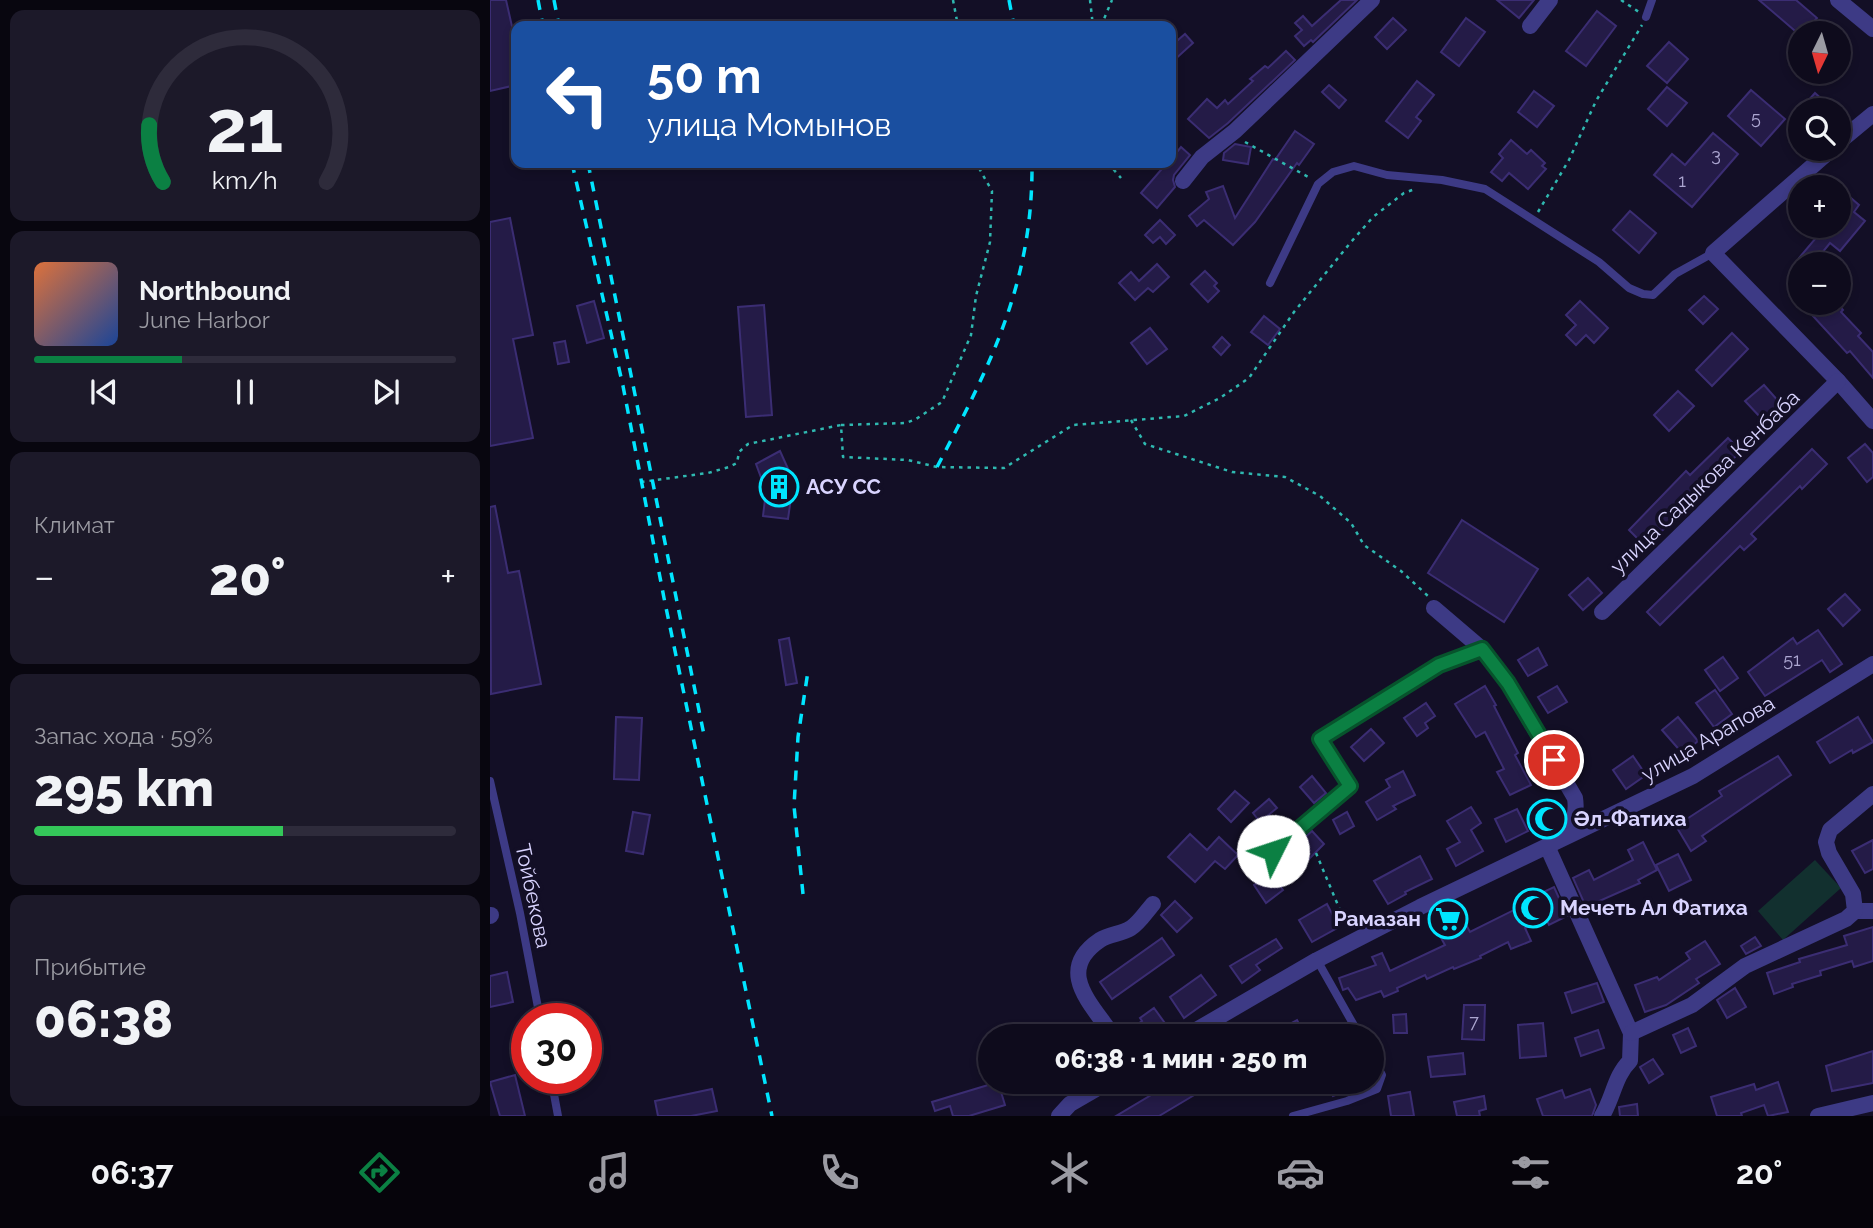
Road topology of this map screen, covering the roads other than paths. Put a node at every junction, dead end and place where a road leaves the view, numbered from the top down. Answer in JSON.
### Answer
{"nodes":[{"id":1,"x":1372,"y":0,"type":"edge"},
{"id":2,"x":1550,"y":0,"type":"edge"},
{"id":3,"x":1652,"y":0,"type":"edge"},
{"id":4,"x":1838,"y":0,"type":"edge"},
{"id":5,"x":1646,"y":17,"type":"road end"},
{"id":6,"x":1530,"y":26,"type":"dead end"},
{"id":7,"x":1873,"y":29,"type":"edge"},
{"id":8,"x":1873,"y":114,"type":"edge"},
{"id":9,"x":1851,"y":132,"type":"edge"},
{"id":10,"x":1818,"y":161,"type":"edge"},
{"id":11,"x":1183,"y":181,"type":"dead end"},
{"id":12,"x":1713,"y":253,"type":"junction"},
{"id":13,"x":1270,"y":283,"type":"dead end"},
{"id":14,"x":1838,"y":381,"type":"junction"},
{"id":15,"x":1873,"y":421,"type":"edge"},
{"id":16,"x":1434,"y":608,"type":"road end"},
{"id":17,"x":1602,"y":612,"type":"dead end"},
{"id":18,"x":1482,"y":649,"type":"junction"},
{"id":19,"x":1873,"y":664,"type":"edge"},
{"id":20,"x":490,"y":781,"type":"edge"},
{"id":21,"x":1873,"y":794,"type":"edge"},
{"id":22,"x":1547,"y":846,"type":"junction"},
{"id":23,"x":1273,"y":851,"type":"dead end"},
{"id":24,"x":1153,"y":904,"type":"dead end"},
{"id":25,"x":1855,"y":911,"type":"junction"},
{"id":26,"x":1873,"y":911,"type":"edge"},
{"id":27,"x":1317,"y":960,"type":"junction"},
{"id":28,"x":537,"y":1003,"type":"edge"},
{"id":29,"x":1105,"y":1024,"type":"edge"},
{"id":30,"x":1207,"y":1024,"type":"edge"},
{"id":31,"x":1353,"y":1024,"type":"edge"},
{"id":32,"x":1631,"y":1033,"type":"junction"},
{"id":33,"x":554,"y":1094,"type":"edge"},
{"id":34,"x":1087,"y":1094,"type":"edge"},
{"id":35,"x":1364,"y":1094,"type":"edge"},
{"id":36,"x":1873,"y":1103,"type":"edge"},
{"id":37,"x":558,"y":1116,"type":"edge"},
{"id":38,"x":1059,"y":1116,"type":"edge"},
{"id":39,"x":1293,"y":1116,"type":"edge"},
{"id":40,"x":1602,"y":1116,"type":"edge"},
{"id":41,"x":1818,"y":1116,"type":"edge"}],
"edges":[{"from":1,"to":11,"type":"street"},
{"from":2,"to":6,"type":"street"},
{"from":3,"to":5,"type":"lane"},
{"from":4,"to":7,"type":"street"},
{"from":8,"to":9,"type":"street"},
{"from":10,"to":12,"type":"street"},
{"from":12,"to":13,"type":"lane"},
{"from":12,"to":14,"type":"street"},
{"from":14,"to":15,"type":"street"},
{"from":14,"to":17,"type":"street","name":"улица Садыкова Кенбаба"},
{"from":16,"to":18,"type":"street"},
{"from":18,"to":22,"type":"street"},
{"from":18,"to":23,"type":"street"},
{"from":19,"to":22,"type":"street","name":"улица Арапова"},
{"from":20,"to":28,"type":"lane","name":"Тойбекова"},
{"from":21,"to":25,"type":"street"},
{"from":22,"to":27,"type":"street","name":"улица Арапова"},
{"from":22,"to":32,"type":"street"},
{"from":24,"to":29,"type":"street"},
{"from":25,"to":26,"type":"street"},
{"from":25,"to":32,"type":"street"},
{"from":27,"to":30,"type":"street","name":"улица Арапова"},
{"from":27,"to":31,"type":"lane"},
{"from":32,"to":40,"type":"street"},
{"from":33,"to":37,"type":"lane"},
{"from":34,"to":38,"type":"street"},
{"from":35,"to":39,"type":"lane"},
{"from":36,"to":41,"type":"street"}]}
